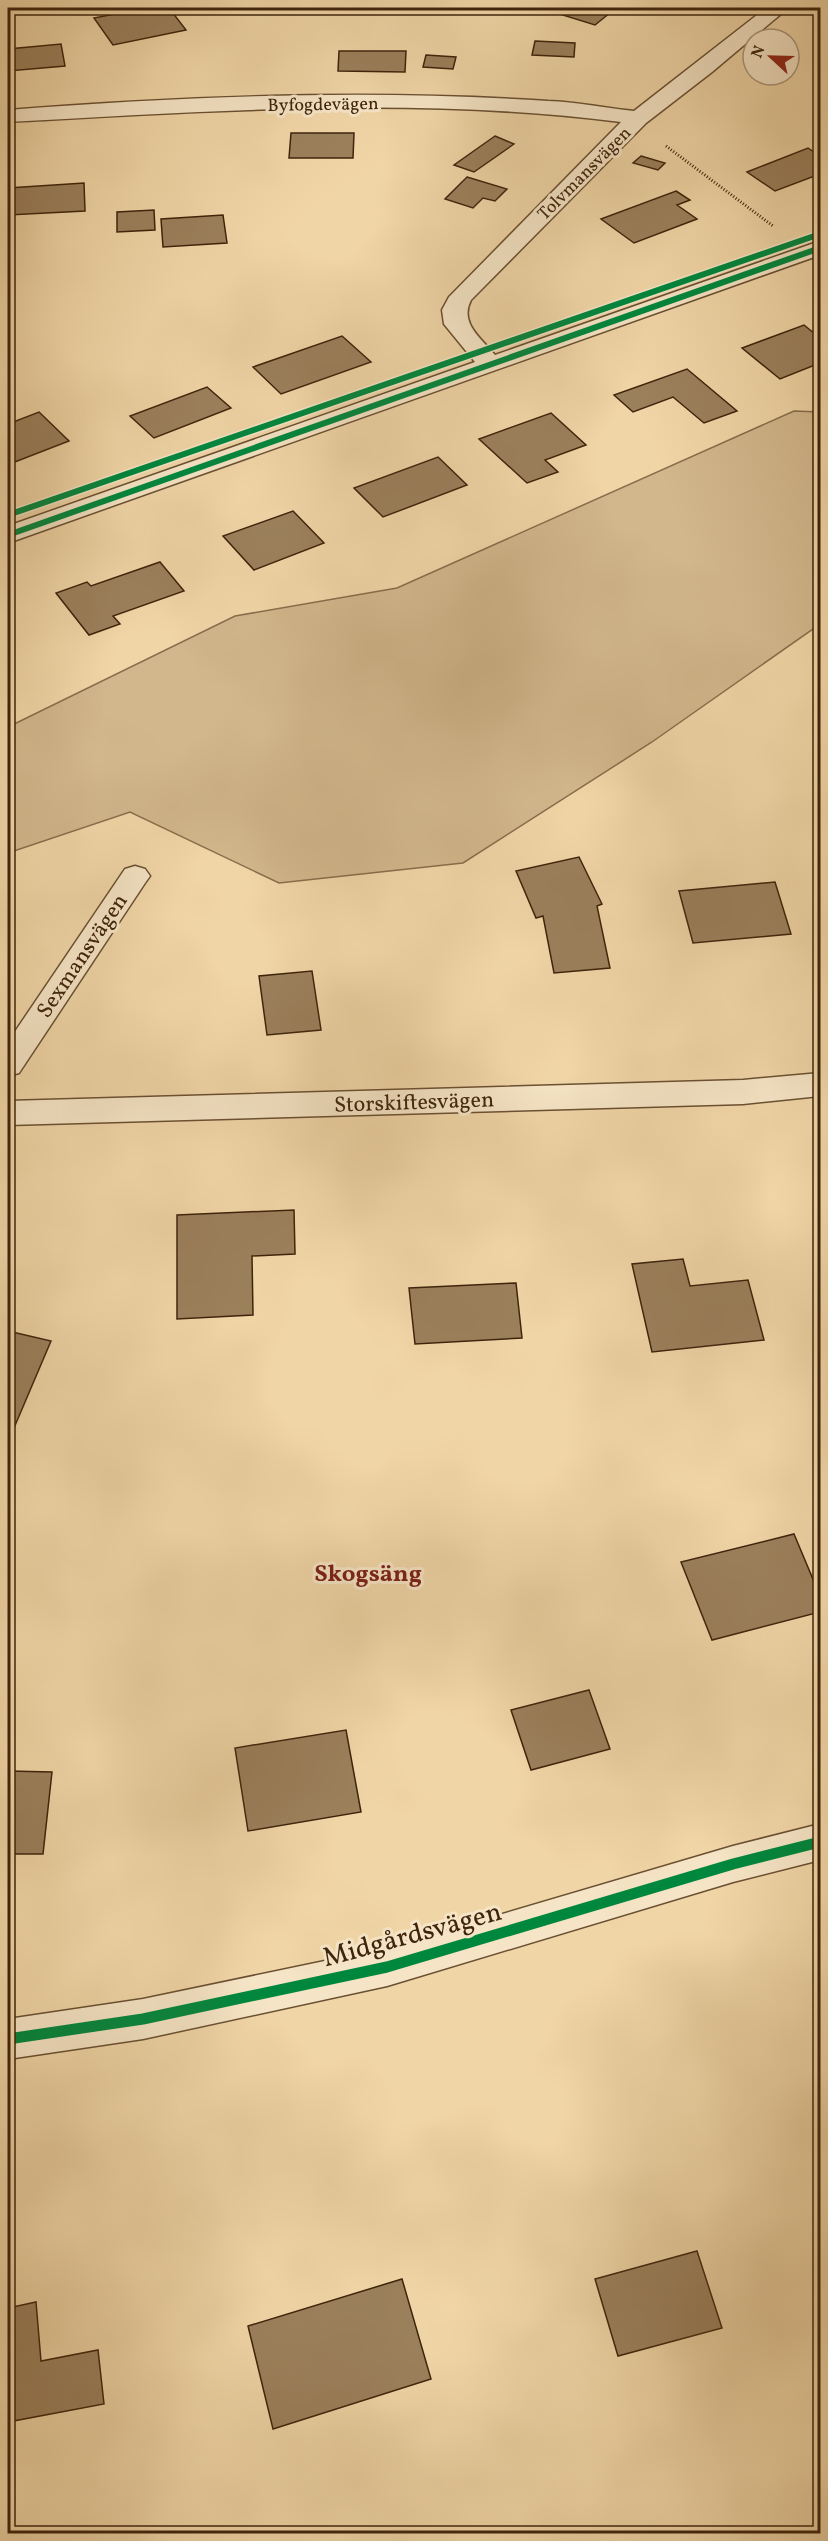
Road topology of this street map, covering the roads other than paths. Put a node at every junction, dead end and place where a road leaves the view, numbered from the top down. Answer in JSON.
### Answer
{"nodes":[{"id":1,"x":778,"y":8,"type":"edge"},
{"id":2,"x":8,"y":116,"type":"edge"},
{"id":3,"x":638,"y":118,"type":"junction"},
{"id":4,"x":820,"y":248,"type":"edge"},
{"id":5,"x":490,"y":364,"type":"junction"},
{"id":6,"x":8,"y":535,"type":"edge"},
{"id":7,"x":135,"y":876,"type":"dead end"},
{"id":8,"x":8,"y":1065,"type":"edge"},
{"id":9,"x":820,"y":1085,"type":"edge"},
{"id":10,"x":8,"y":1113,"type":"edge"},
{"id":11,"x":820,"y":1842,"type":"edge"},
{"id":12,"x":8,"y":2039,"type":"edge"}],
"edges":[{"from":1,"to":3,"type":"street","name":"Tolvmansvägen"},
{"from":2,"to":3,"type":"street","name":"Byfogdevägen"},
{"from":3,"to":5,"type":"street","name":"Tolvmansvägen"},
{"from":4,"to":5,"type":"street"},
{"from":5,"to":6,"type":"street"},
{"from":7,"to":8,"type":"street","name":"Sexmansvägen"},
{"from":9,"to":10,"type":"street","name":"Storskiftesvägen"},
{"from":11,"to":12,"type":"street","name":"Midgårdsvägen"}]}
